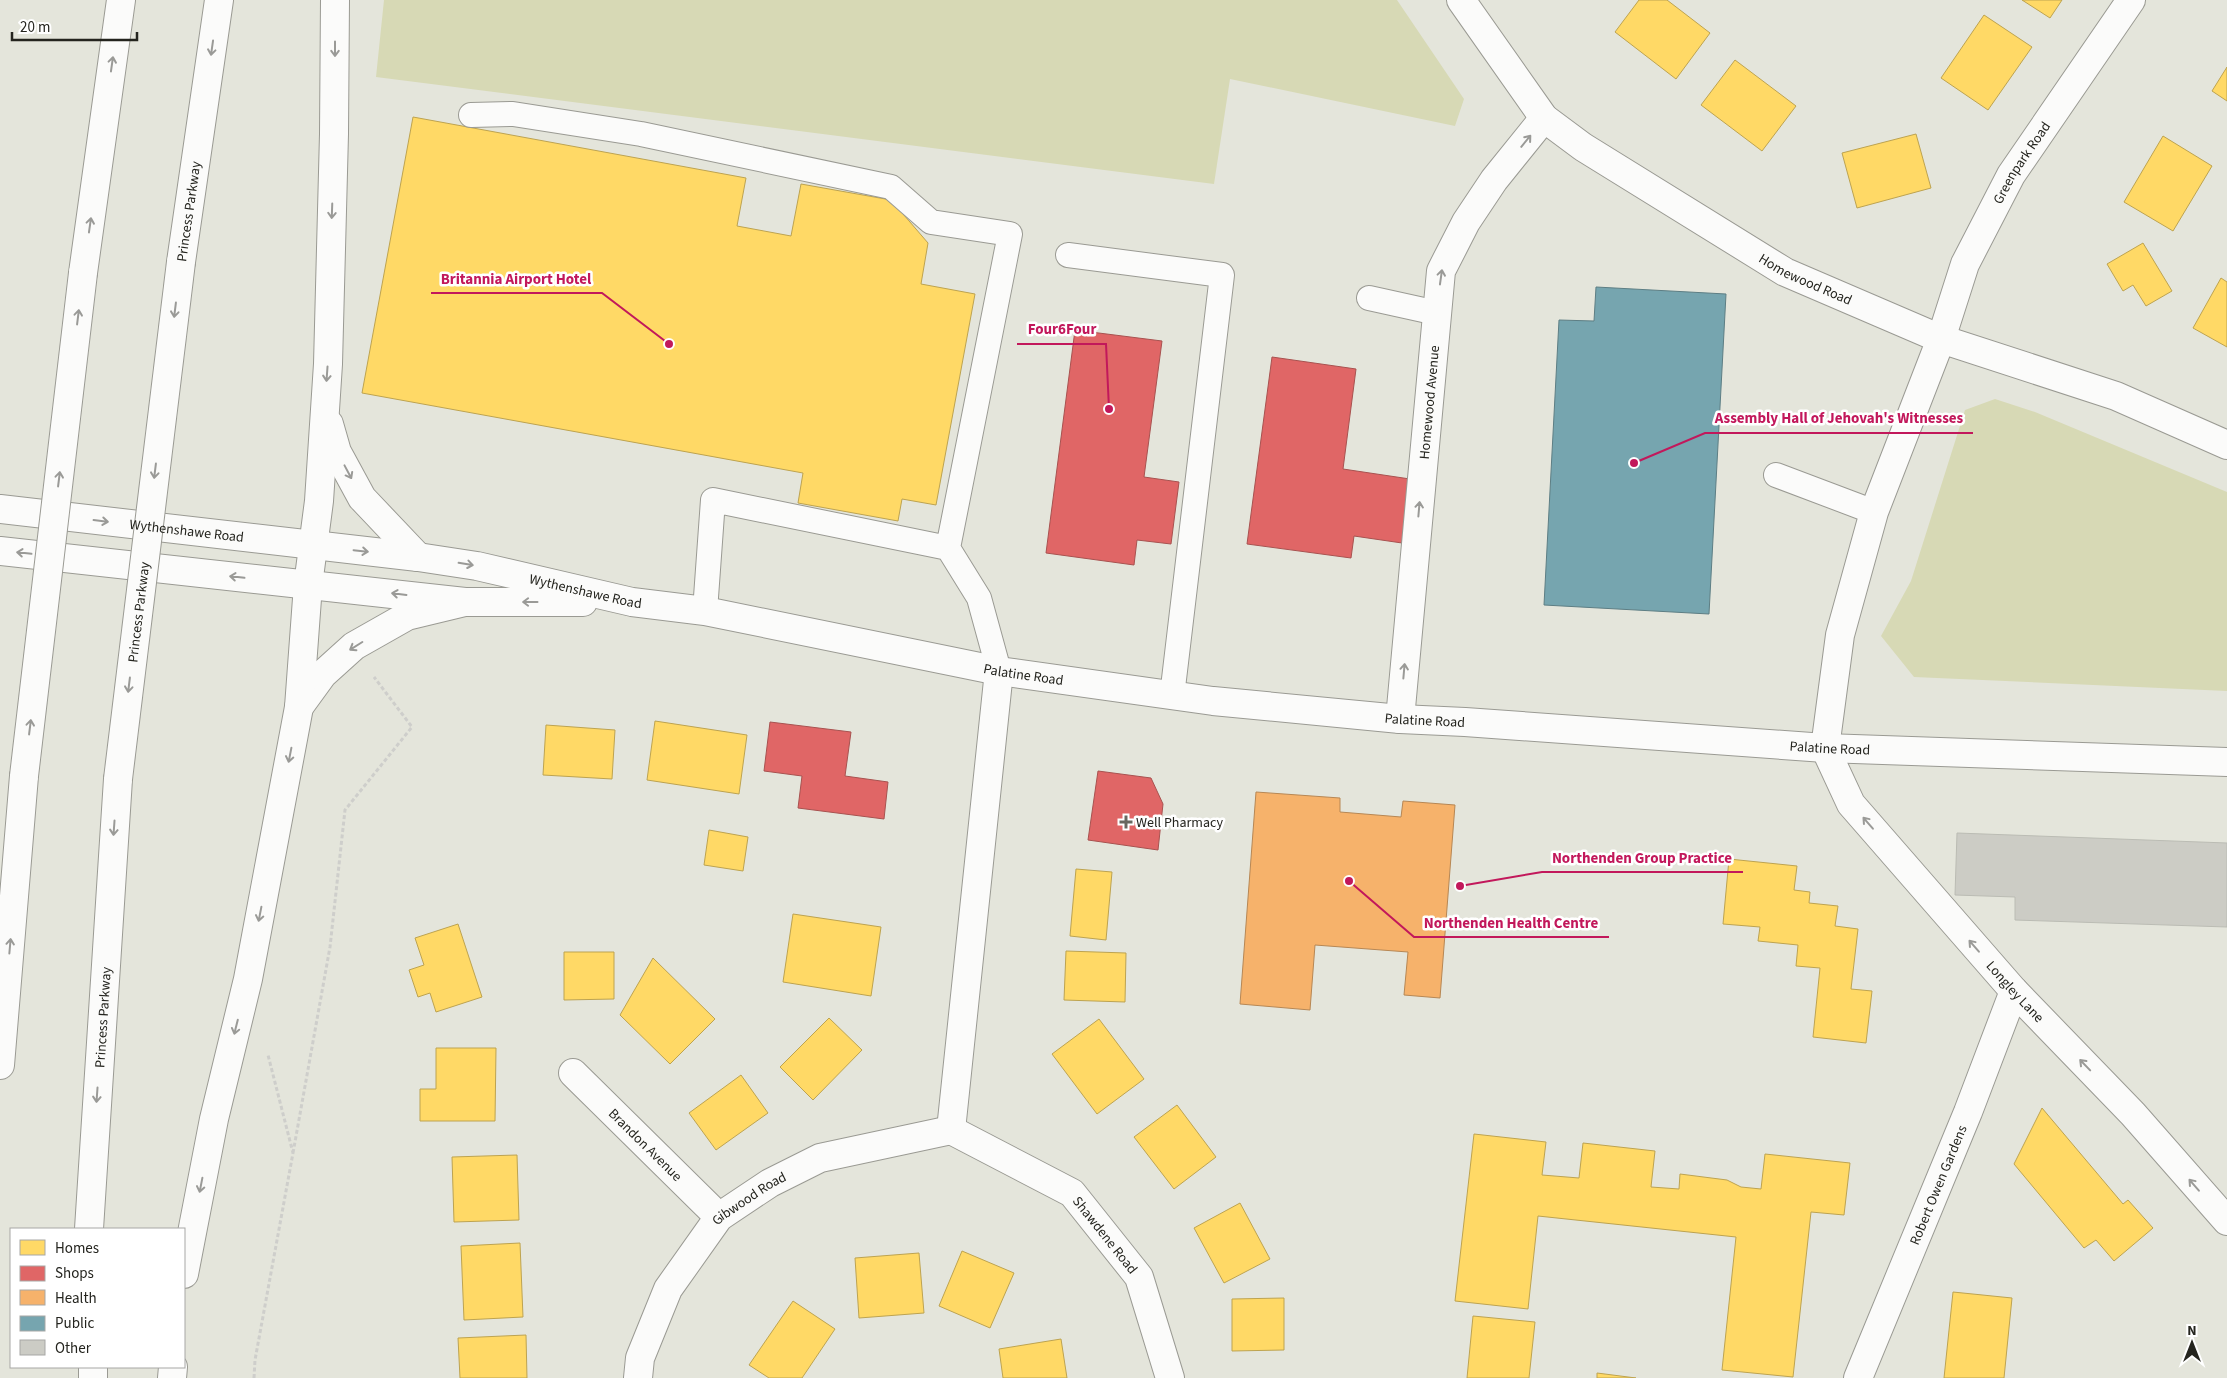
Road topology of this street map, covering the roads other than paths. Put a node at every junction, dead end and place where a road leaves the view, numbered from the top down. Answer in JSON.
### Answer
{"nodes":[{"id":1,"x":121,"y":0,"type":"edge"},
{"id":2,"x":219,"y":0,"type":"edge"},
{"id":3,"x":335,"y":0,"type":"edge"},
{"id":4,"x":1461,"y":0,"type":"edge"},
{"id":5,"x":2131,"y":0,"type":"edge"},
{"id":6,"x":471,"y":115,"type":"dead end"},
{"id":7,"x":1544,"y":118,"type":"junction"},
{"id":8,"x":1068,"y":255,"type":"dead end"},
{"id":9,"x":1370,"y":298,"type":"dead end"},
{"id":10,"x":1437,"y":313,"type":"junction"},
{"id":11,"x":1941,"y":339,"type":"junction"},
{"id":12,"x":325,"y":410,"type":"junction"},
{"id":13,"x":2227,"y":445,"type":"edge"},
{"id":14,"x":1776,"y":475,"type":"dead end"},
{"id":15,"x":0,"y":509,"type":"edge"},
{"id":16,"x":1874,"y":512,"type":"junction"},
{"id":17,"x":312,"y":546,"type":"junction"},
{"id":18,"x":948,"y":548,"type":"junction"},
{"id":19,"x":0,"y":551,"type":"edge"},
{"id":20,"x":418,"y":557,"type":"junction"},
{"id":21,"x":308,"y":585,"type":"junction"},
{"id":22,"x":465,"y":602,"type":"junction"},
{"id":23,"x":632,"y":602,"type":"junction"},
{"id":24,"x":705,"y":611,"type":"junction"},
{"id":25,"x":999,"y":670,"type":"junction"},
{"id":26,"x":1172,"y":696,"type":"junction"},
{"id":27,"x":299,"y":707,"type":"junction"},
{"id":28,"x":1400,"y":719,"type":"junction"},
{"id":29,"x":1825,"y":748,"type":"junction"},
{"id":30,"x":2227,"y":762,"type":"edge"},
{"id":31,"x":2014,"y":991,"type":"junction"},
{"id":32,"x":0,"y":1065,"type":"edge"},
{"id":33,"x":573,"y":1072,"type":"dead end"},
{"id":34,"x":951,"y":1130,"type":"junction"},
{"id":35,"x":719,"y":1217,"type":"junction"},
{"id":36,"x":2227,"y":1221,"type":"edge"},
{"id":37,"x":89,"y":1228,"type":"edge"},
{"id":38,"x":185,"y":1269,"type":"edge"},
{"id":39,"x":638,"y":1378,"type":"edge"},
{"id":40,"x":1170,"y":1378,"type":"edge"},
{"id":41,"x":1858,"y":1378,"type":"edge"}],
"edges":[{"from":32,"to":1,"type":"main road","one_way":true,"bridge":true},
{"from":2,"to":37,"type":"main road","name":"Princess Parkway","one_way":true,"bridge":true},
{"from":3,"to":12,"type":"main road","one_way":true},
{"from":4,"to":7,"type":"main road","name":"Homewood Road"},
{"from":5,"to":11,"type":"main road","name":"Greenpark Road"},
{"from":6,"to":18,"type":"lane"},
{"from":10,"to":7,"type":"main road","name":"Homewood Avenue","one_way":true},
{"from":7,"to":11,"type":"main road","name":"Homewood Road"},
{"from":8,"to":26,"type":"lane"},
{"from":9,"to":10,"type":"lane"},
{"from":28,"to":10,"type":"main road","name":"Homewood Avenue","one_way":true},
{"from":11,"to":13,"type":"main road","name":"Homewood Road"},
{"from":11,"to":16,"type":"main road","name":"Greenpark Road"},
{"from":12,"to":17,"type":"main road"},
{"from":12,"to":20,"type":"main road","one_way":true},
{"from":14,"to":16,"type":"lane"},
{"from":15,"to":17,"type":"main road","name":"Wythenshawe Road","one_way":true},
{"from":16,"to":29,"type":"main road","name":"Greenpark Road"},
{"from":17,"to":20,"type":"main road","name":"Wythenshawe Road","one_way":true},
{"from":17,"to":21,"type":"main road"},
{"from":18,"to":24,"type":"lane"},
{"from":18,"to":25,"type":"lane"},
{"from":21,"to":19,"type":"main road","name":"Wythenshawe Road","one_way":true},
{"from":20,"to":23,"type":"main road","name":"Wythenshawe Road","one_way":true},
{"from":22,"to":21,"type":"main road","name":"Wythenshawe Road","one_way":true},
{"from":21,"to":27,"type":"main road"},
{"from":23,"to":22,"type":"main road","name":"Wythenshawe Road","one_way":true},
{"from":22,"to":27,"type":"main road","one_way":true},
{"from":23,"to":24,"type":"main road","name":"Palatine Road"},
{"from":24,"to":25,"type":"main road","name":"Palatine Road"},
{"from":25,"to":26,"type":"main road","name":"Palatine Road"},
{"from":25,"to":34,"type":"main road"},
{"from":26,"to":28,"type":"main road","name":"Palatine Road"},
{"from":27,"to":38,"type":"main road","one_way":true},
{"from":28,"to":29,"type":"main road","name":"Palatine Road"},
{"from":29,"to":30,"type":"main road","name":"Palatine Road"},
{"from":31,"to":29,"type":"main road","name":"Longley Lane","one_way":true},
{"from":36,"to":31,"type":"main road","name":"Longley Lane","one_way":true},
{"from":31,"to":41,"type":"main road","name":"Robert Owen Gardens"},
{"from":33,"to":35,"type":"main road","name":"Brandon Avenue"},
{"from":34,"to":35,"type":"main road","name":"Gibwood Road"},
{"from":34,"to":40,"type":"main road","name":"Shawdene Road"},
{"from":35,"to":39,"type":"main road","name":"Gibwood Road"}]}
